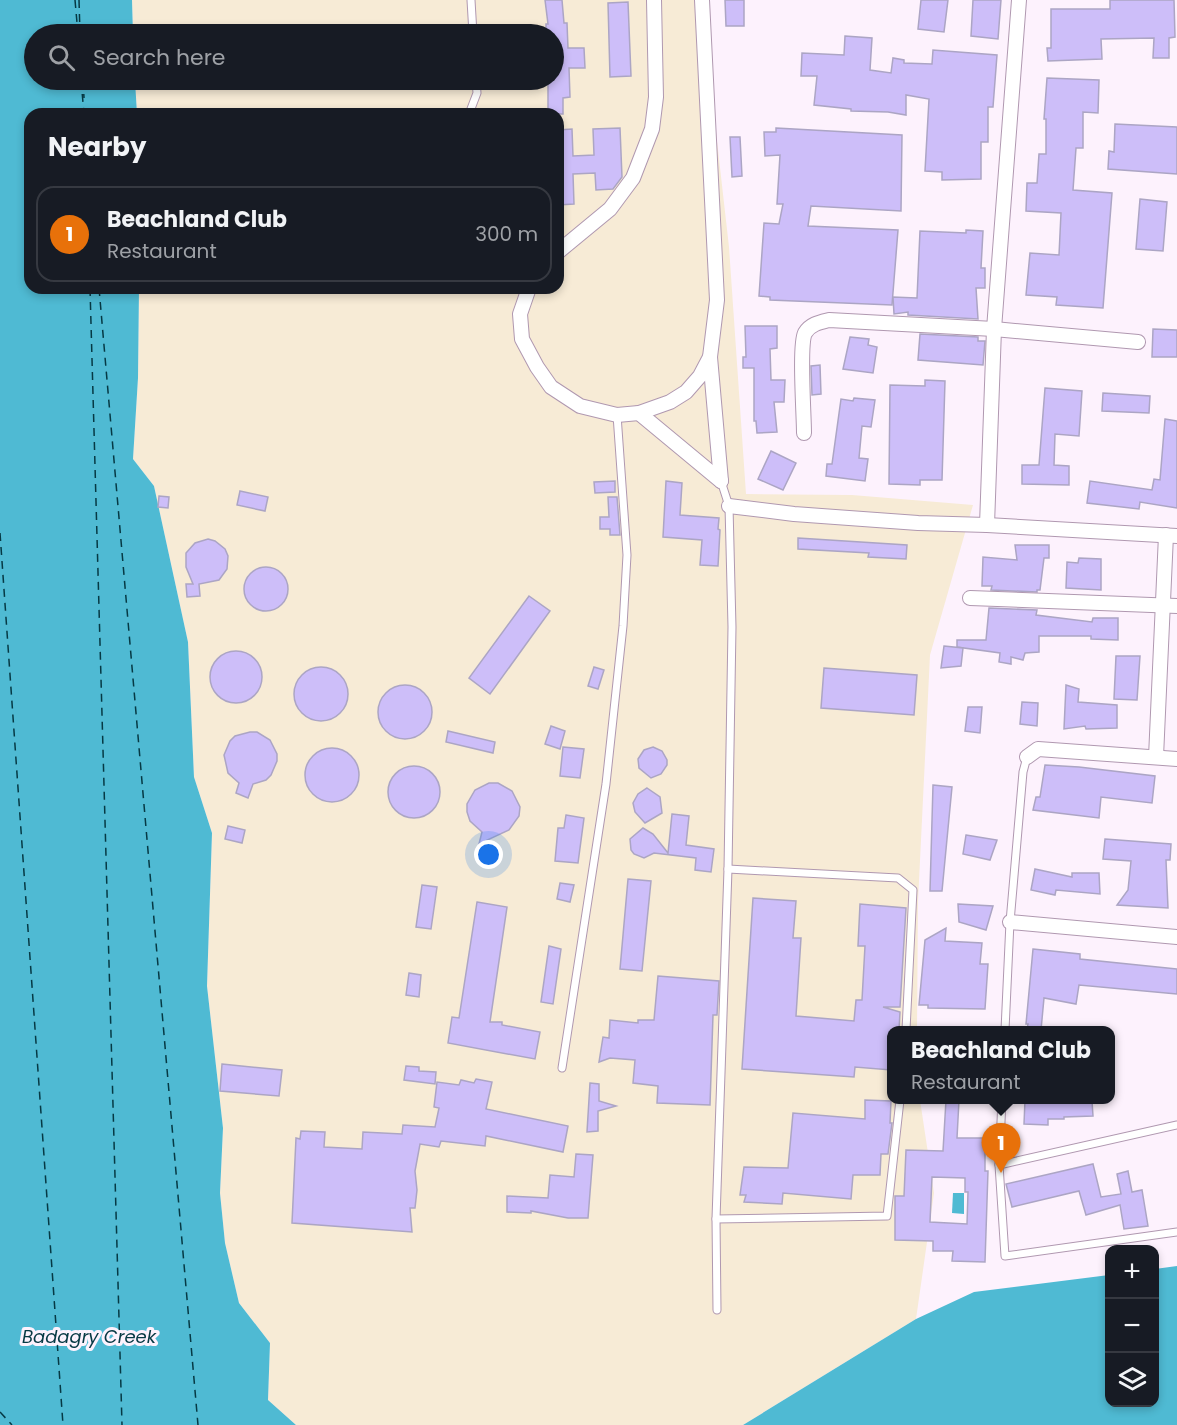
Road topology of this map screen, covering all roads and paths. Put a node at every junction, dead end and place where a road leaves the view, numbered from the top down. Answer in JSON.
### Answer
{"nodes":[{"id":1,"x":471,"y":0,"type":"edge"},
{"id":2,"x":654,"y":0,"type":"edge"},
{"id":3,"x":702,"y":0,"type":"edge"},
{"id":4,"x":1019,"y":0,"type":"edge"},
{"id":5,"x":472,"y":24,"type":"edge"},
{"id":6,"x":477,"y":90,"type":"edge"},
{"id":7,"x":471,"y":108,"type":"edge"},
{"id":8,"x":564,"y":247,"type":"edge"},
{"id":9,"x":527,"y":294,"type":"edge"},
{"id":10,"x":994,"y":329,"type":"junction"},
{"id":11,"x":1138,"y":342,"type":"dead end"},
{"id":12,"x":710,"y":357,"type":"junction"},
{"id":13,"x":639,"y":413,"type":"junction"},
{"id":14,"x":616,"y":415,"type":"junction"},
{"id":15,"x":804,"y":433,"type":"dead end"},
{"id":16,"x":721,"y":481,"type":"junction"},
{"id":17,"x":729,"y":506,"type":"junction"},
{"id":18,"x":987,"y":525,"type":"junction"},
{"id":19,"x":1172,"y":535,"type":"edge"},
{"id":20,"x":970,"y":598,"type":"dead end"},
{"id":21,"x":1162,"y":605,"type":"junction"},
{"id":22,"x":1177,"y":606,"type":"edge"},
{"id":23,"x":1027,"y":757,"type":"joint"},
{"id":24,"x":1156,"y":757,"type":"junction"},
{"id":25,"x":1177,"y":759,"type":"edge"},
{"id":26,"x":728,"y":869,"type":"junction"},
{"id":27,"x":1010,"y":922,"type":"junction"},
{"id":28,"x":1177,"y":936,"type":"edge"},
{"id":29,"x":906,"y":1026,"type":"edge"},
{"id":30,"x":1005,"y":1026,"type":"edge"},
{"id":31,"x":562,"y":1068,"type":"dead end"},
{"id":32,"x":900,"y":1104,"type":"edge"},
{"id":33,"x":1002,"y":1104,"type":"edge"},
{"id":34,"x":1177,"y":1125,"type":"edge"},
{"id":35,"x":999,"y":1165,"type":"junction"},
{"id":36,"x":716,"y":1219,"type":"junction"},
{"id":37,"x":1177,"y":1232,"type":"edge"},
{"id":38,"x":717,"y":1310,"type":"dead end"}],
"edges":[{"from":1,"to":5,"type":"lane"},
{"from":2,"to":8,"type":"street"},
{"from":3,"to":12,"type":"street"},
{"from":4,"to":10,"type":"street"},
{"from":6,"to":7,"type":"lane"},
{"from":9,"to":14,"type":"street"},
{"from":10,"to":11,"type":"street"},
{"from":10,"to":15,"type":"street"},
{"from":10,"to":18,"type":"street"},
{"from":12,"to":13,"type":"street"},
{"from":12,"to":16,"type":"street"},
{"from":13,"to":14,"type":"street"},
{"from":13,"to":16,"type":"street"},
{"from":14,"to":31,"type":"lane"},
{"from":16,"to":17,"type":"lane"},
{"from":17,"to":18,"type":"street"},
{"from":17,"to":26,"type":"lane"},
{"from":18,"to":19,"type":"street"},
{"from":19,"to":21,"type":"street"},
{"from":20,"to":21,"type":"street"},
{"from":21,"to":22,"type":"street"},
{"from":21,"to":24,"type":"street"},
{"from":23,"to":24,"type":"street"},
{"from":23,"to":27,"type":"lane"},
{"from":24,"to":25,"type":"street"},
{"from":26,"to":29,"type":"lane"},
{"from":26,"to":36,"type":"lane"},
{"from":27,"to":28,"type":"street"},
{"from":27,"to":30,"type":"lane"},
{"from":32,"to":36,"type":"lane"},
{"from":33,"to":35,"type":"lane"},
{"from":34,"to":35,"type":"lane"},
{"from":35,"to":37,"type":"lane"},
{"from":36,"to":38,"type":"lane"}]}
